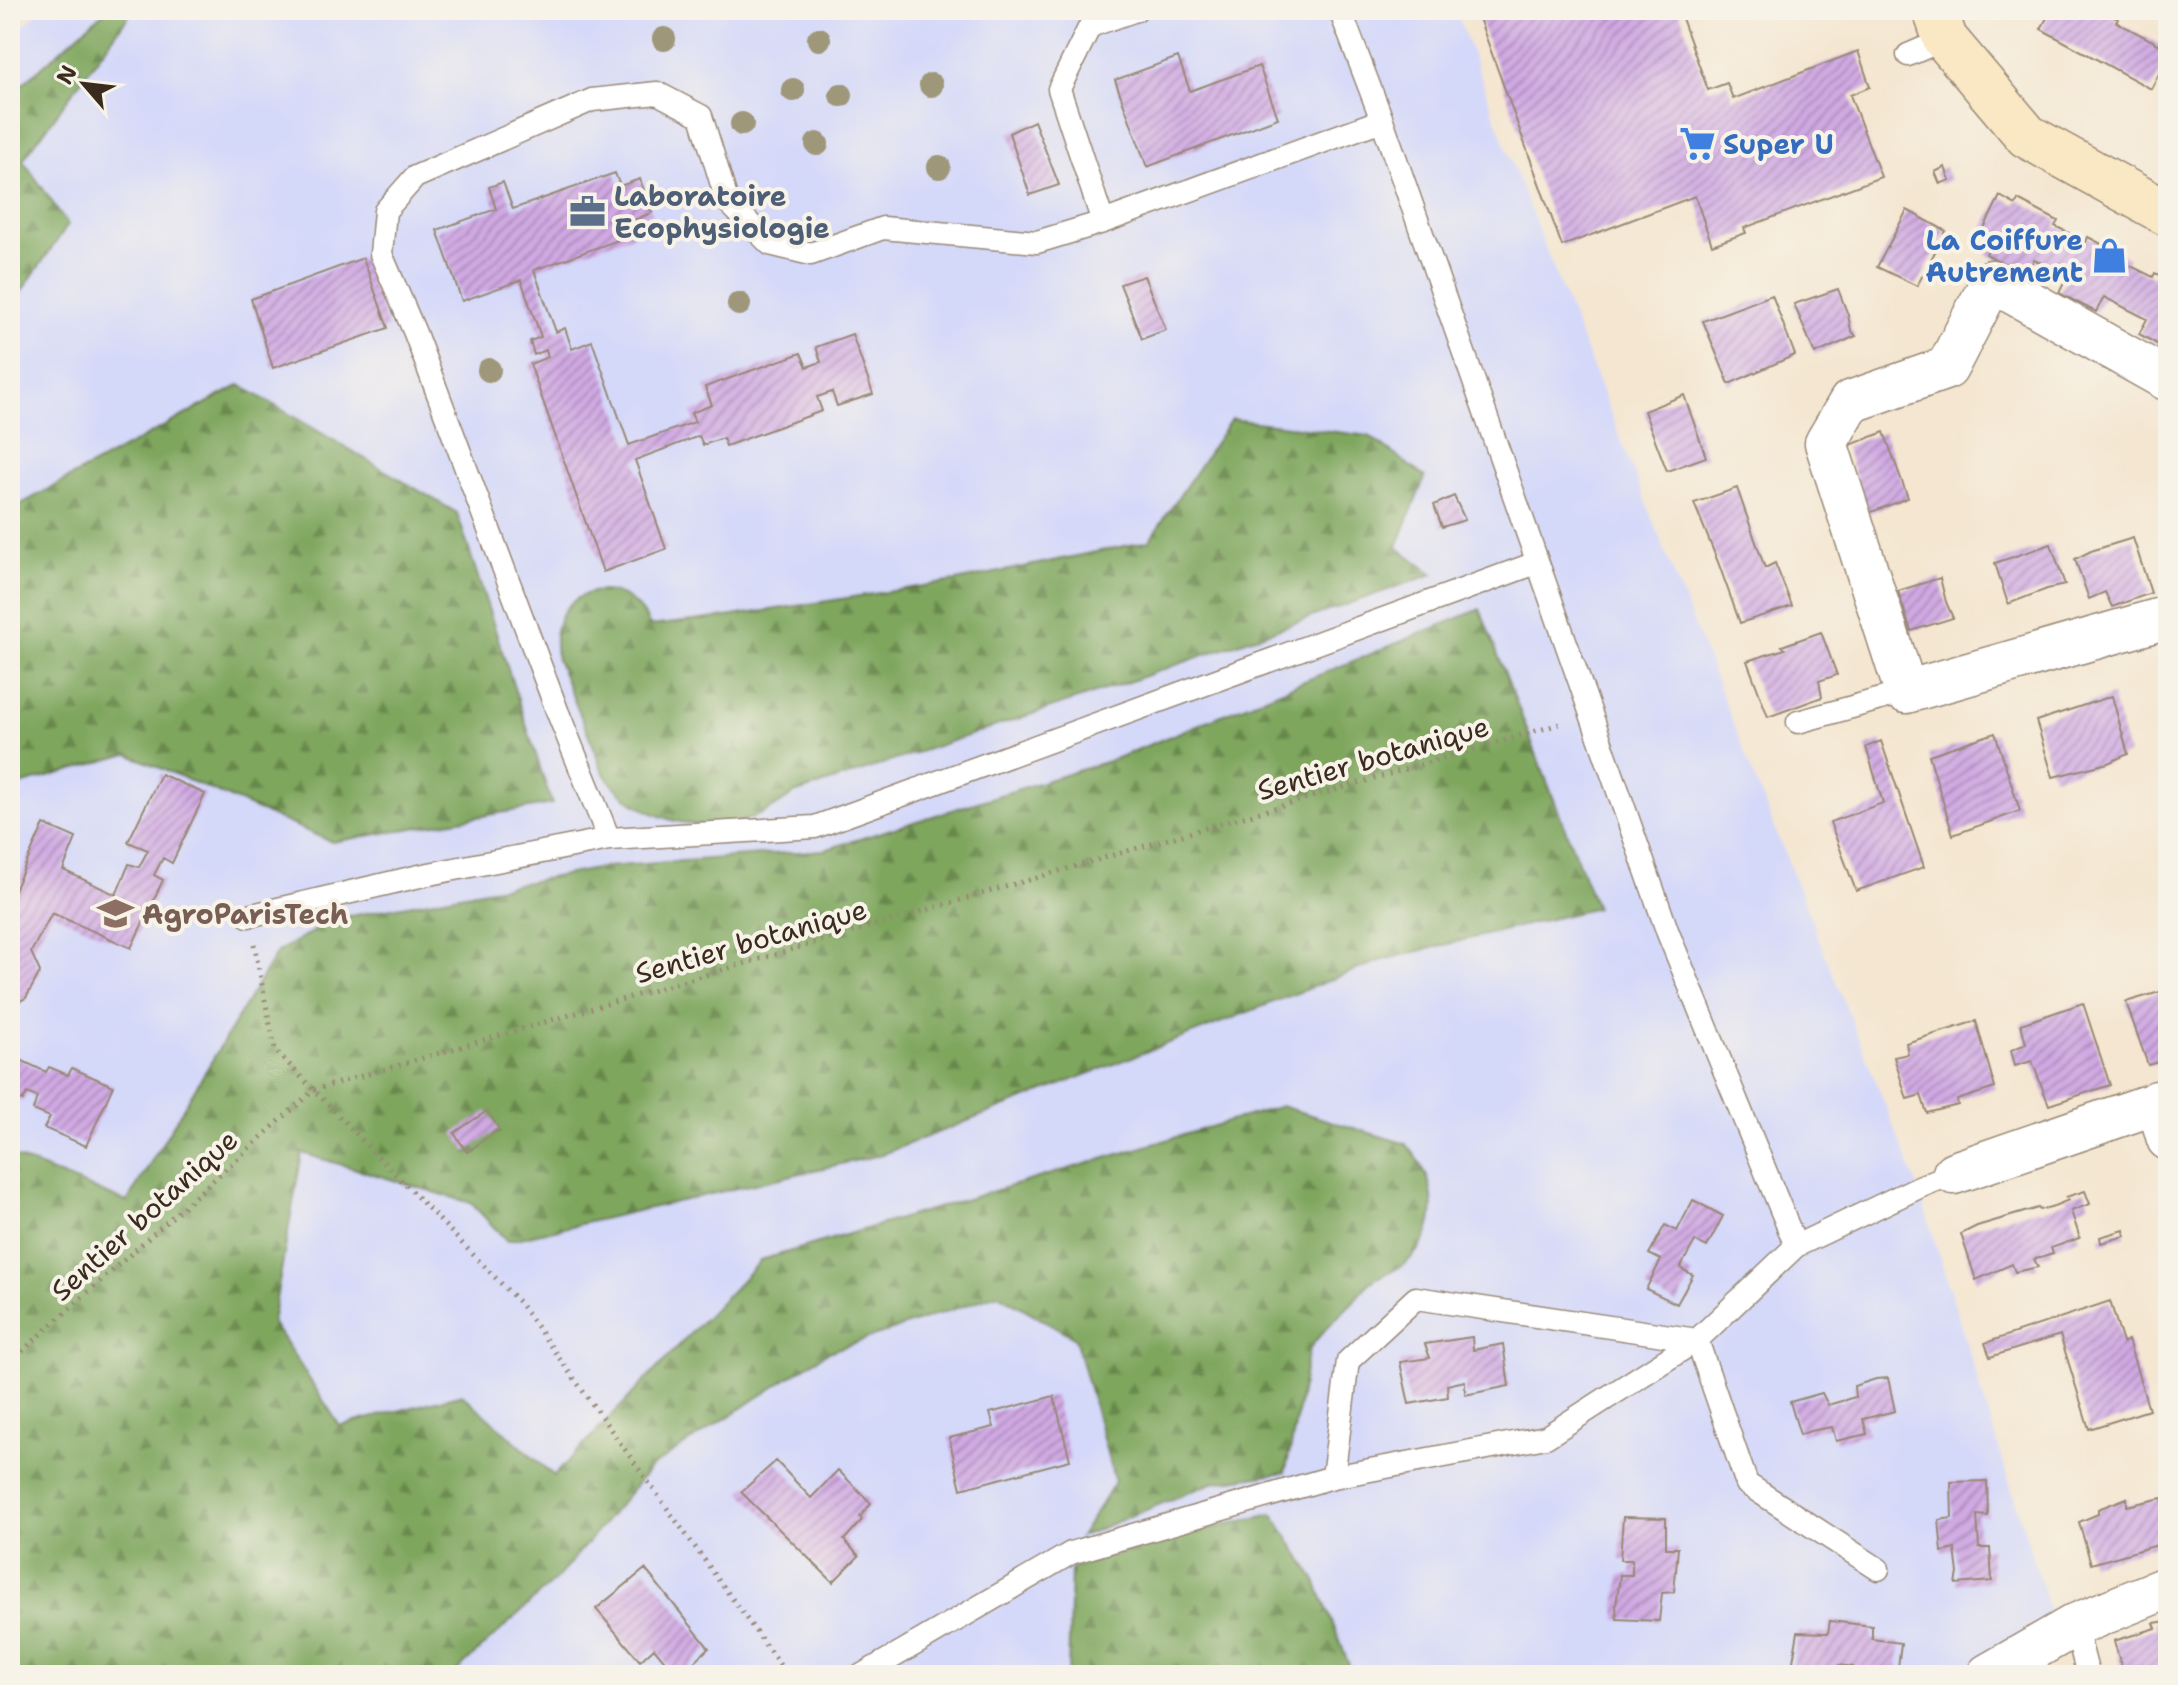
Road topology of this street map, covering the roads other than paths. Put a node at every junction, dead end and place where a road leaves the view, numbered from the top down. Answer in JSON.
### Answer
{"nodes":[{"id":1,"x":1136,"y":10,"type":"edge"},
{"id":2,"x":1340,"y":10,"type":"edge"},
{"id":3,"x":1929,"y":35,"type":"edge"},
{"id":4,"x":1382,"y":120,"type":"junction"},
{"id":5,"x":2168,"y":214,"type":"edge"},
{"id":6,"x":1103,"y":222,"type":"junction"},
{"id":7,"x":2168,"y":380,"type":"edge"},
{"id":8,"x":1536,"y":563,"type":"junction"},
{"id":9,"x":2168,"y":617,"type":"edge"},
{"id":10,"x":1906,"y":692,"type":"junction"},
{"id":11,"x":1798,"y":722,"type":"dead end"},
{"id":12,"x":609,"y":839,"type":"junction"},
{"id":13,"x":248,"y":916,"type":"road end"},
{"id":14,"x":2164,"y":1113,"type":"edge"},
{"id":15,"x":1954,"y":1173,"type":"joint"},
{"id":16,"x":1796,"y":1246,"type":"junction"},
{"id":17,"x":1697,"y":1340,"type":"junction"},
{"id":18,"x":1333,"y":1477,"type":"junction"},
{"id":19,"x":1878,"y":1569,"type":"dead end"},
{"id":20,"x":2168,"y":1587,"type":"edge"},
{"id":21,"x":2075,"y":1625,"type":"junction"},
{"id":22,"x":862,"y":1675,"type":"edge"},
{"id":23,"x":1988,"y":1675,"type":"edge"},
{"id":24,"x":2088,"y":1675,"type":"edge"}],
"edges":[{"from":1,"to":6,"type":"lane"},
{"from":2,"to":4,"type":"lane"},
{"from":3,"to":5,"type":"street"},
{"from":4,"to":6,"type":"lane"},
{"from":4,"to":8,"type":"lane"},
{"from":6,"to":12,"type":"lane"},
{"from":7,"to":10,"type":"street"},
{"from":8,"to":12,"type":"lane"},
{"from":8,"to":16,"type":"lane"},
{"from":9,"to":10,"type":"street"},
{"from":10,"to":11,"type":"lane"},
{"from":12,"to":13,"type":"lane"},
{"from":14,"to":15,"type":"street"},
{"from":15,"to":16,"type":"lane"},
{"from":16,"to":17,"type":"lane"},
{"from":17,"to":18,"type":"lane"},
{"from":17,"to":18,"type":"lane"},
{"from":17,"to":19,"type":"lane"},
{"from":18,"to":22,"type":"lane"},
{"from":20,"to":21,"type":"street"},
{"from":21,"to":23,"type":"street"},
{"from":21,"to":24,"type":"lane"}]}
